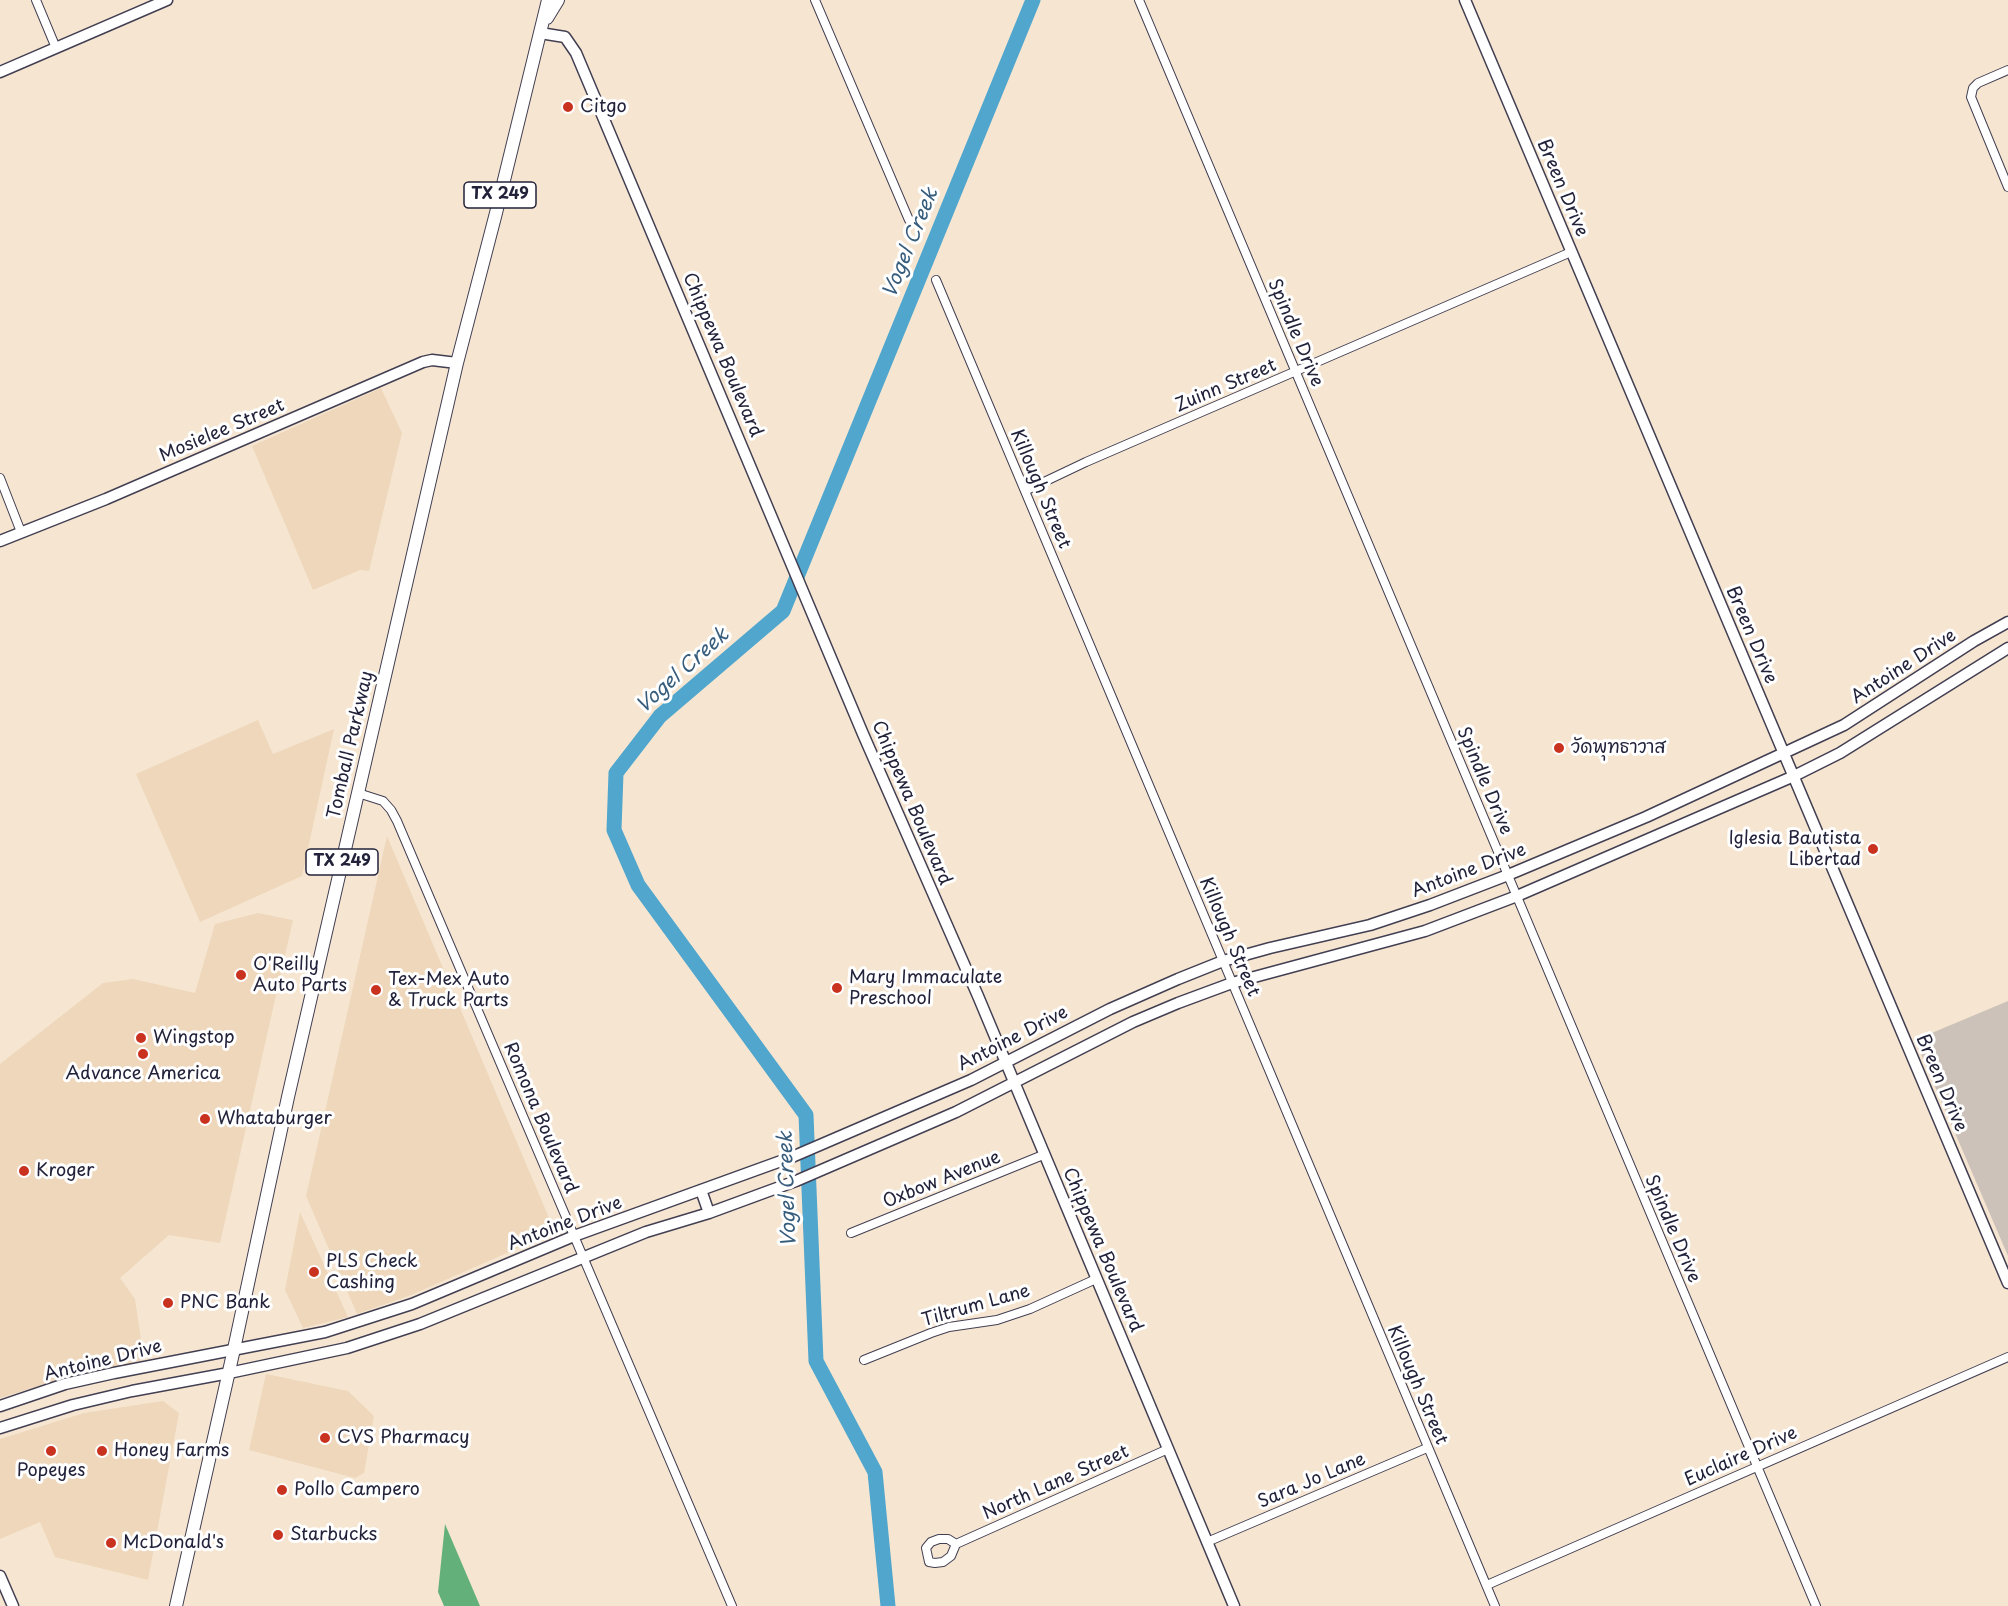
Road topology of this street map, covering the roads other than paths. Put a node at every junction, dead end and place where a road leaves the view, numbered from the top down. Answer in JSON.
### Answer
{"nodes":[{"id":1,"x":36,"y":0,"type":"edge"},
{"id":2,"x":167,"y":0,"type":"edge"},
{"id":3,"x":548,"y":0,"type":"edge"},
{"id":4,"x":558,"y":0,"type":"edge"},
{"id":5,"x":814,"y":0,"type":"edge"},
{"id":6,"x":1139,"y":0,"type":"edge"},
{"id":7,"x":1465,"y":0,"type":"edge"},
{"id":8,"x":541,"y":30,"type":"junction"},
{"id":9,"x":56,"y":48,"type":"junction"},
{"id":10,"x":2008,"y":70,"type":"edge"},
{"id":11,"x":0,"y":72,"type":"edge"},
{"id":12,"x":2008,"y":187,"type":"edge"},
{"id":13,"x":909,"y":220,"type":"dead end"},
{"id":14,"x":1571,"y":252,"type":"junction"},
{"id":15,"x":936,"y":280,"type":"dead end"},
{"id":16,"x":457,"y":363,"type":"junction"},
{"id":17,"x":1296,"y":372,"type":"junction"},
{"id":18,"x":0,"y":478,"type":"edge"},
{"id":19,"x":1024,"y":491,"type":"junction"},
{"id":20,"x":21,"y":532,"type":"junction"},
{"id":21,"x":0,"y":541,"type":"edge"},
{"id":22,"x":2008,"y":622,"type":"edge"},
{"id":23,"x":2008,"y":648,"type":"edge"},
{"id":24,"x":1926,"y":672,"type":"junction"},
{"id":25,"x":1938,"y":690,"type":"junction"},
{"id":26,"x":1784,"y":754,"type":"junction"},
{"id":27,"x":1794,"y":776,"type":"junction"},
{"id":28,"x":358,"y":793,"type":"junction"},
{"id":29,"x":1646,"y":817,"type":"junction"},
{"id":30,"x":1654,"y":836,"type":"junction"},
{"id":31,"x":1508,"y":875,"type":"junction"},
{"id":32,"x":1517,"y":896,"type":"junction"},
{"id":33,"x":1370,"y":925,"type":"junction"},
{"id":34,"x":1376,"y":946,"type":"junction"},
{"id":35,"x":1223,"y":961,"type":"junction"},
{"id":36,"x":1232,"y":983,"type":"junction"},
{"id":37,"x":1005,"y":1063,"type":"junction"},
{"id":38,"x":1013,"y":1083,"type":"junction"},
{"id":39,"x":885,"y":1118,"type":"junction"},
{"id":40,"x":894,"y":1138,"type":"junction"},
{"id":41,"x":1043,"y":1155,"type":"junction"},
{"id":42,"x":701,"y":1190,"type":"junction"},
{"id":43,"x":709,"y":1213,"type":"junction"},
{"id":44,"x":851,"y":1233,"type":"dead end"},
{"id":45,"x":574,"y":1236,"type":"junction"},
{"id":46,"x":583,"y":1257,"type":"junction"},
{"id":47,"x":1096,"y":1279,"type":"junction"},
{"id":48,"x":2008,"y":1283,"type":"edge"},
{"id":49,"x":412,"y":1304,"type":"junction"},
{"id":50,"x":420,"y":1324,"type":"junction"},
{"id":51,"x":234,"y":1349,"type":"junction"},
{"id":52,"x":2008,"y":1357,"type":"edge"},
{"id":53,"x":864,"y":1360,"type":"dead end"},
{"id":54,"x":229,"y":1373,"type":"junction"},
{"id":55,"x":65,"y":1384,"type":"junction"},
{"id":56,"x":73,"y":1405,"type":"junction"},
{"id":57,"x":0,"y":1406,"type":"edge"},
{"id":58,"x":0,"y":1428,"type":"edge"},
{"id":59,"x":1427,"y":1448,"type":"junction"},
{"id":60,"x":1168,"y":1449,"type":"junction"},
{"id":61,"x":1757,"y":1467,"type":"junction"},
{"id":62,"x":1208,"y":1542,"type":"junction"},
{"id":63,"x":956,"y":1544,"type":"dead end"},
{"id":64,"x":0,"y":1576,"type":"edge"},
{"id":65,"x":1486,"y":1585,"type":"junction"},
{"id":66,"x":13,"y":1606,"type":"edge"},
{"id":67,"x":176,"y":1606,"type":"edge"},
{"id":68,"x":732,"y":1606,"type":"edge"},
{"id":69,"x":1234,"y":1606,"type":"edge"},
{"id":70,"x":1495,"y":1606,"type":"edge"},
{"id":71,"x":1816,"y":1606,"type":"edge"}],
"edges":[{"from":1,"to":9,"type":"street"},
{"from":2,"to":9,"type":"main road"},
{"from":3,"to":8,"type":"main road","name":"Tomball Parkway","number":"TX 249"},
{"from":4,"to":8,"type":"main road"},
{"from":5,"to":13,"type":"street"},
{"from":6,"to":17,"type":"street","name":"Spindle Drive"},
{"from":7,"to":14,"type":"main road","name":"Breen Drive"},
{"from":8,"to":16,"type":"main road","name":"Tomball Parkway","number":"TX 249"},
{"from":8,"to":37,"type":"main road","name":"Chippewa Boulevard"},
{"from":9,"to":11,"type":"main road"},
{"from":10,"to":12,"type":"street"},
{"from":14,"to":17,"type":"street","name":"Zuinn Street"},
{"from":14,"to":26,"type":"main road","name":"Breen Drive"},
{"from":15,"to":19,"type":"street","name":"Killough Street"},
{"from":16,"to":20,"type":"main road","name":"Mosielee Street"},
{"from":16,"to":28,"type":"main road","name":"Tomball Parkway","number":"TX 249"},
{"from":17,"to":19,"type":"street","name":"Zuinn Street"},
{"from":17,"to":31,"type":"street","name":"Spindle Drive"},
{"from":18,"to":20,"type":"street"},
{"from":19,"to":35,"type":"street","name":"Killough Street"},
{"from":20,"to":21,"type":"main road","name":"Mosielee Street"},
{"from":22,"to":24,"type":"main road","name":"Antoine Drive"},
{"from":23,"to":25,"type":"main road","name":"Antoine Drive"},
{"from":24,"to":25,"type":"main road"},
{"from":24,"to":26,"type":"main road","name":"Antoine Drive"},
{"from":25,"to":27,"type":"main road","name":"Antoine Drive"},
{"from":26,"to":27,"type":"main road","name":"Breen Drive"},
{"from":26,"to":29,"type":"main road","name":"Antoine Drive"},
{"from":27,"to":30,"type":"main road","name":"Antoine Drive"},
{"from":27,"to":48,"type":"main road","name":"Breen Drive"},
{"from":28,"to":45,"type":"street","name":"Romona Boulevard"},
{"from":28,"to":51,"type":"main road","name":"Tomball Parkway","number":"TX 249"},
{"from":29,"to":30,"type":"main road"},
{"from":29,"to":31,"type":"main road","name":"Antoine Drive"},
{"from":30,"to":32,"type":"main road","name":"Antoine Drive"},
{"from":31,"to":32,"type":"street","name":"Spindle Drive"},
{"from":31,"to":33,"type":"main road","name":"Antoine Drive"},
{"from":32,"to":34,"type":"main road","name":"Antoine Drive"},
{"from":32,"to":61,"type":"street","name":"Spindle Drive"},
{"from":33,"to":34,"type":"main road"},
{"from":33,"to":35,"type":"main road","name":"Antoine Drive"},
{"from":34,"to":36,"type":"main road","name":"Antoine Drive"},
{"from":35,"to":36,"type":"street","name":"Killough Street"},
{"from":35,"to":37,"type":"main road","name":"Antoine Drive"},
{"from":36,"to":38,"type":"main road","name":"Antoine Drive"},
{"from":36,"to":59,"type":"street","name":"Killough Street"},
{"from":37,"to":38,"type":"main road","name":"Chippewa Boulevard"},
{"from":37,"to":39,"type":"main road","name":"Antoine Drive"},
{"from":38,"to":40,"type":"main road","name":"Antoine Drive"},
{"from":38,"to":41,"type":"main road","name":"Chippewa Boulevard"},
{"from":39,"to":40,"type":"main road"},
{"from":39,"to":42,"type":"main road","name":"Antoine Drive"},
{"from":40,"to":43,"type":"main road","name":"Antoine Drive"},
{"from":41,"to":44,"type":"street","name":"Oxbow Avenue"},
{"from":41,"to":47,"type":"main road","name":"Chippewa Boulevard"},
{"from":42,"to":43,"type":"main road"},
{"from":42,"to":45,"type":"main road","name":"Antoine Drive"},
{"from":43,"to":46,"type":"main road","name":"Antoine Drive"},
{"from":45,"to":46,"type":"street","name":"Romona Boulevard"},
{"from":45,"to":49,"type":"main road","name":"Antoine Drive"},
{"from":46,"to":50,"type":"main road","name":"Antoine Drive"},
{"from":46,"to":68,"type":"street","name":"Romona Boulevard"},
{"from":47,"to":53,"type":"street","name":"Tiltrum Lane"},
{"from":47,"to":60,"type":"main road","name":"Chippewa Boulevard"},
{"from":49,"to":50,"type":"main road"},
{"from":49,"to":51,"type":"main road","name":"Antoine Drive"},
{"from":50,"to":54,"type":"main road","name":"Antoine Drive"},
{"from":51,"to":54,"type":"main road","name":"Tomball Parkway","number":"TX 249"},
{"from":51,"to":55,"type":"main road","name":"Antoine Drive"},
{"from":52,"to":61,"type":"street","name":"Euclaire Drive"},
{"from":54,"to":56,"type":"main road","name":"Antoine Drive"},
{"from":54,"to":67,"type":"main road","name":"Tomball Parkway","number":"TX 249"},
{"from":55,"to":56,"type":"main road"},
{"from":55,"to":57,"type":"main road","name":"Antoine Drive"},
{"from":56,"to":58,"type":"main road","name":"Antoine Drive"},
{"from":59,"to":62,"type":"street","name":"Sara Jo Lane"},
{"from":59,"to":65,"type":"street","name":"Killough Street"},
{"from":60,"to":62,"type":"main road","name":"Chippewa Boulevard"},
{"from":60,"to":63,"type":"street","name":"North Lane Street"},
{"from":61,"to":65,"type":"street","name":"Euclaire Drive"},
{"from":61,"to":71,"type":"street","name":"Spindle Drive"},
{"from":62,"to":69,"type":"main road","name":"Chippewa Boulevard"},
{"from":64,"to":66,"type":"main road"},
{"from":65,"to":70,"type":"street","name":"Killough Street"}]}
